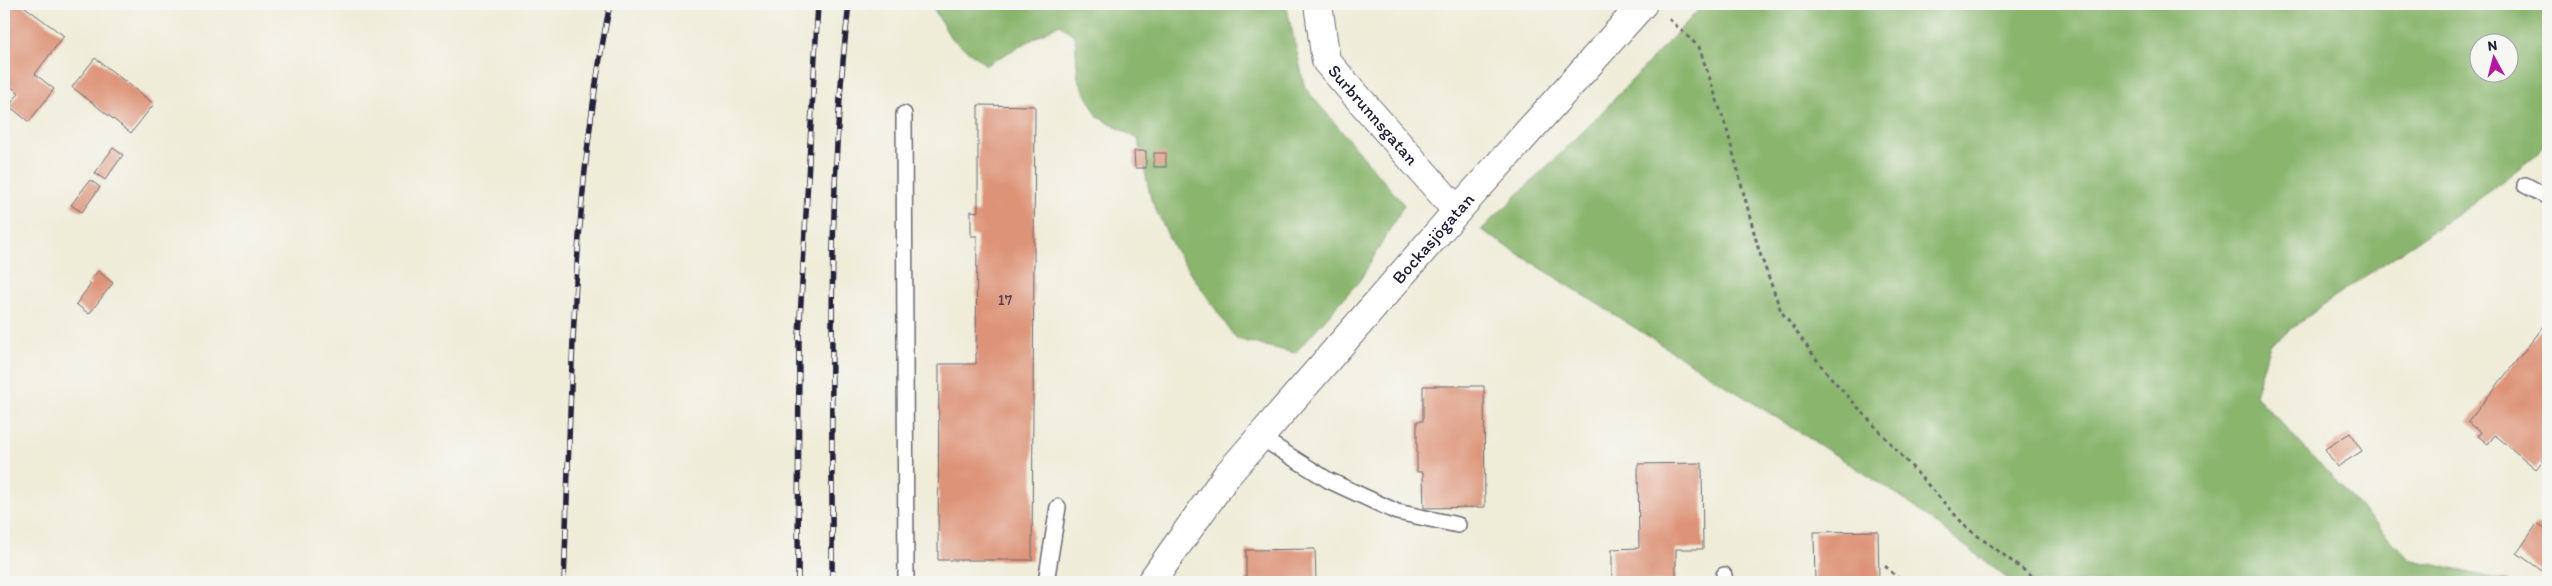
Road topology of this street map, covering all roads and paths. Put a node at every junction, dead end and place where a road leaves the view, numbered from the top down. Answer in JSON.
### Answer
{"nodes":[{"id":1,"x":1318,"y":4,"type":"edge"},
{"id":2,"x":1655,"y":10,"type":"edge"},
{"id":3,"x":904,"y":114,"type":"dead end"},
{"id":4,"x":2525,"y":185,"type":"dead end"},
{"id":5,"x":2548,"y":198,"type":"edge"},
{"id":6,"x":1457,"y":211,"type":"junction"},
{"id":7,"x":1260,"y":437,"type":"junction"},
{"id":8,"x":1058,"y":507,"type":"dead end"},
{"id":9,"x":1458,"y":525,"type":"dead end"},
{"id":10,"x":1885,"y":566,"type":"dead end"},
{"id":11,"x":906,"y":582,"type":"edge"},
{"id":12,"x":1046,"y":582,"type":"edge"},
{"id":13,"x":1151,"y":582,"type":"edge"},
{"id":14,"x":1902,"y":582,"type":"edge"},
{"id":15,"x":2040,"y":582,"type":"edge"}],
"edges":[{"from":1,"to":6,"type":"street","name":"Surbrunnsgatan"},
{"from":2,"to":6,"type":"street","name":"Bockasjögatan"},
{"from":2,"to":15,"type":"path"},
{"from":3,"to":11,"type":"lane"},
{"from":4,"to":5,"type":"lane"},
{"from":6,"to":7,"type":"street","name":"Bockasjögatan"},
{"from":7,"to":9,"type":"lane"},
{"from":7,"to":13,"type":"street","name":"Bockasjögatan"},
{"from":8,"to":12,"type":"lane"},
{"from":10,"to":14,"type":"path"}]}
